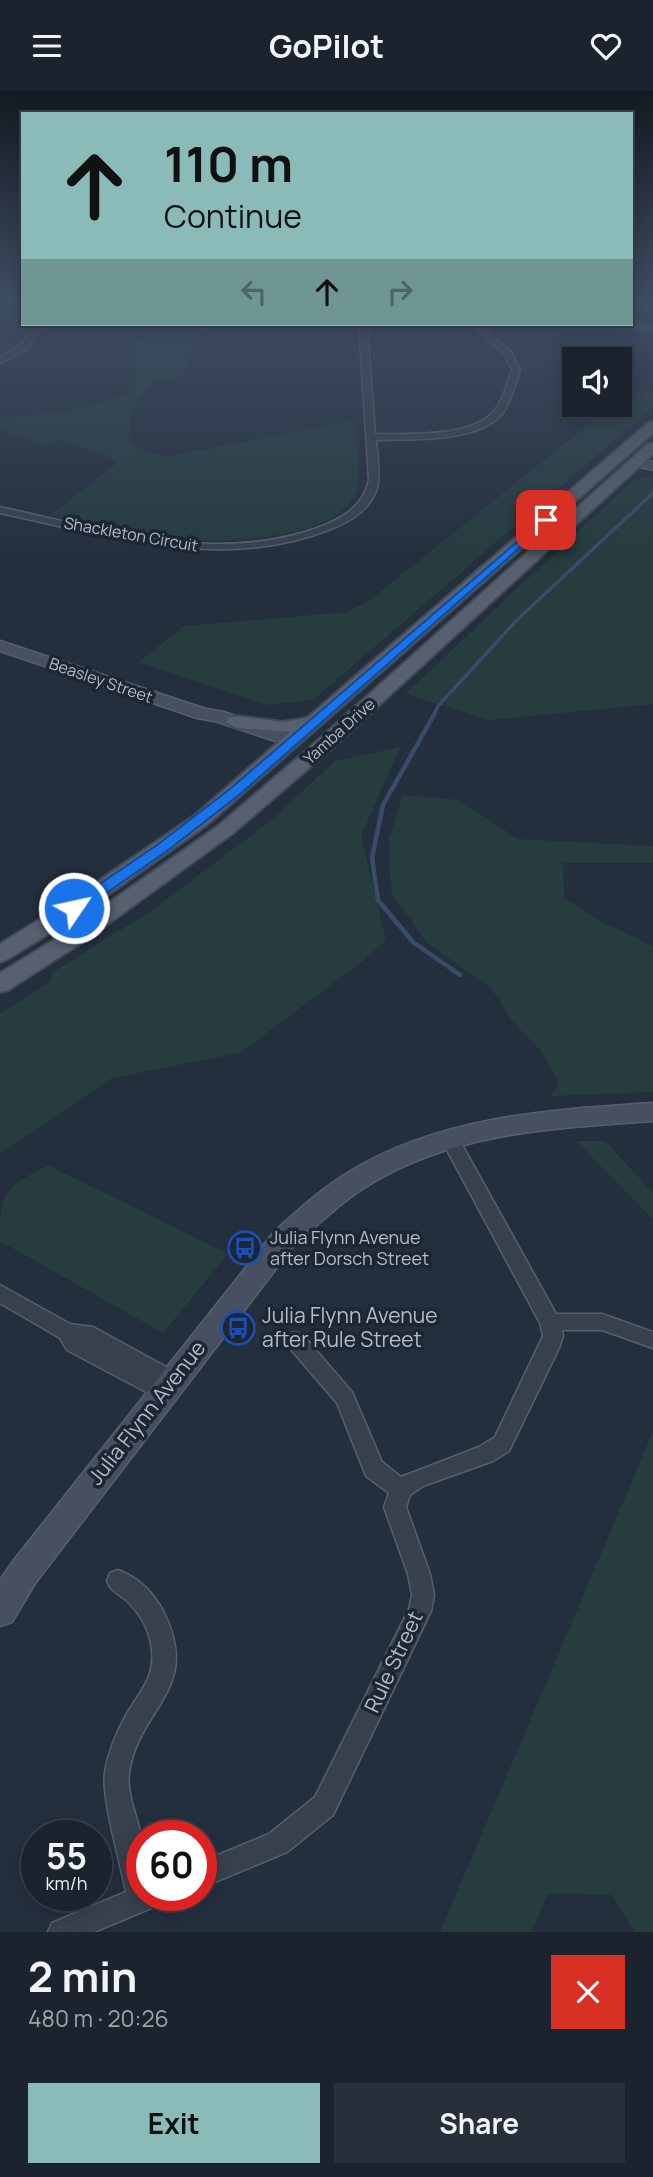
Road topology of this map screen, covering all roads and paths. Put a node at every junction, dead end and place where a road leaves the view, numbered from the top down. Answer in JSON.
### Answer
{"nodes":[{"id":1,"x":368,"y":385,"type":"edge"},
{"id":2,"x":510,"y":385,"type":"edge"},
{"id":3,"x":653,"y":426,"type":"edge"},
{"id":4,"x":372,"y":437,"type":"junction"},
{"id":5,"x":653,"y":447,"type":"edge"},
{"id":6,"x":642,"y":462,"type":"edge"},
{"id":7,"x":0,"y":510,"type":"edge"},
{"id":8,"x":0,"y":646,"type":"edge"},
{"id":9,"x":203,"y":715,"type":"junction"},
{"id":10,"x":236,"y":722,"type":"junction"},
{"id":11,"x":316,"y":722,"type":"junction"},
{"id":12,"x":253,"y":735,"type":"junction"},
{"id":13,"x":303,"y":749,"type":"junction"},
{"id":14,"x":235,"y":792,"type":"junction"},
{"id":15,"x":0,"y":954,"type":"edge"},
{"id":16,"x":0,"y":984,"type":"edge"},
{"id":17,"x":653,"y":1112,"type":"edge"},
{"id":18,"x":450,"y":1139,"type":"junction"},
{"id":19,"x":0,"y":1293,"type":"edge"},
{"id":20,"x":550,"y":1322,"type":"junction"},
{"id":21,"x":295,"y":1340,"type":"dead end"},
{"id":22,"x":653,"y":1341,"type":"edge"},
{"id":23,"x":167,"y":1386,"type":"junction"},
{"id":24,"x":401,"y":1489,"type":"junction"},
{"id":25,"x":118,"y":1581,"type":"dead end"},
{"id":26,"x":0,"y":1610,"type":"edge"},
{"id":27,"x":126,"y":1820,"type":"edge"},
{"id":28,"x":217,"y":1868,"type":"edge"},
{"id":29,"x":126,"y":1906,"type":"edge"},
{"id":30,"x":61,"y":1932,"type":"edge"}],
"edges":[{"from":1,"to":4,"type":"street","name":"Shackleton Circuit"},
{"from":2,"to":4,"type":"street"},
{"from":3,"to":6,"type":"main road","name":"Yamba Drive"},
{"from":4,"to":7,"type":"street","name":"Shackleton Circuit"},
{"from":5,"to":6,"type":"main road","name":"Yamba Drive"},
{"from":6,"to":11,"type":"main road","name":"Yamba Drive"},
{"from":6,"to":13,"type":"main road","name":"Yamba Drive"},
{"from":8,"to":9,"type":"street","name":"Beasley Street"},
{"from":9,"to":10,"type":"main road","name":"Beasley Street"},
{"from":9,"to":12,"type":"street","name":"Beasley Street"},
{"from":10,"to":11,"type":"main road"},
{"from":10,"to":13,"type":"main road","name":"Beasley Street"},
{"from":11,"to":13,"type":"main road","name":"Yamba Drive"},
{"from":12,"to":13,"type":"street","name":"Beasley Street"},
{"from":12,"to":14,"type":"main road"},
{"from":13,"to":14,"type":"main road"},
{"from":13,"to":16,"type":"main road","name":"Yamba Drive"},
{"from":14,"to":15,"type":"main road"},
{"from":17,"to":18,"type":"street","name":"Julia Flynn Avenue"},
{"from":18,"to":20,"type":"street"},
{"from":18,"to":23,"type":"street","name":"Julia Flynn Avenue"},
{"from":19,"to":23,"type":"street"},
{"from":20,"to":22,"type":"street"},
{"from":20,"to":24,"type":"street"},
{"from":21,"to":24,"type":"street"},
{"from":23,"to":26,"type":"street","name":"Julia Flynn Avenue"},
{"from":24,"to":28,"type":"street","name":"Rule Street"},
{"from":25,"to":27,"type":"street"},
{"from":29,"to":30,"type":"street"}]}
